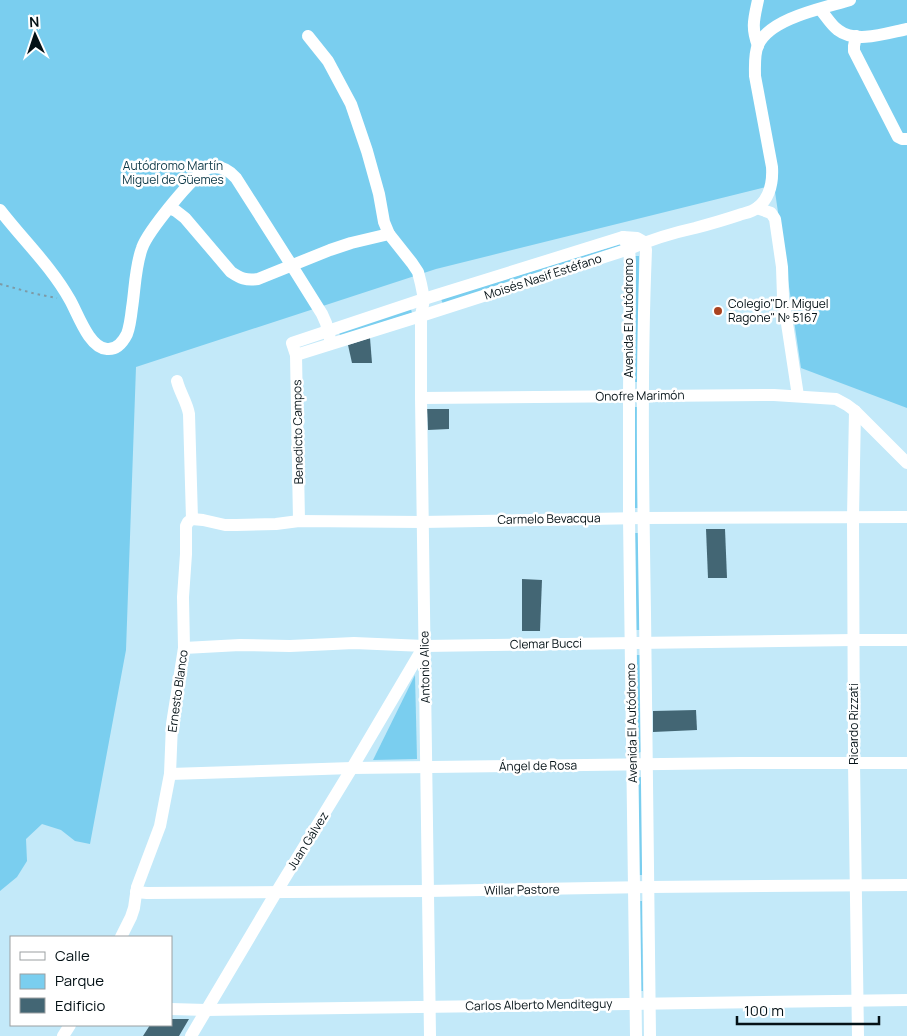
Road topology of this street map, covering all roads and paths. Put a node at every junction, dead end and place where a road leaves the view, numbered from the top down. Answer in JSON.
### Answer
{"nodes":[{"id":1,"x":758,"y":0,"type":"edge"},
{"id":2,"x":850,"y":0,"type":"edge"},
{"id":3,"x":820,"y":9,"type":"junction"},
{"id":4,"x":907,"y":29,"type":"edge"},
{"id":5,"x":308,"y":36,"type":"dead end"},
{"id":6,"x":856,"y":36,"type":"junction"},
{"id":7,"x":758,"y":46,"type":"junction"},
{"id":8,"x":907,"y":139,"type":"edge"},
{"id":9,"x":169,"y":208,"type":"junction"},
{"id":10,"x":757,"y":208,"type":"junction"},
{"id":11,"x":0,"y":210,"type":"edge"},
{"id":12,"x":390,"y":234,"type":"junction"},
{"id":13,"x":644,"y":242,"type":"junction"},
{"id":14,"x":626,"y":243,"type":"junction"},
{"id":15,"x":292,"y":266,"type":"junction"},
{"id":16,"x":0,"y":284,"type":"edge"},
{"id":17,"x":69,"y":298,"type":"junction"},
{"id":18,"x":424,"y":299,"type":"junction"},
{"id":19,"x":421,"y":316,"type":"junction"},
{"id":20,"x":330,"y":337,"type":"junction"},
{"id":21,"x":294,"y":349,"type":"joint"},
{"id":22,"x":177,"y":381,"type":"dead end"},
{"id":23,"x":629,"y":396,"type":"junction"},
{"id":24,"x":642,"y":396,"type":"junction"},
{"id":25,"x":798,"y":396,"type":"junction"},
{"id":26,"x":421,"y":398,"type":"junction"},
{"id":27,"x":855,"y":411,"type":"junction"},
{"id":28,"x":907,"y":463,"type":"edge"},
{"id":29,"x":853,"y":517,"type":"junction"},
{"id":30,"x":629,"y":518,"type":"junction"},
{"id":31,"x":643,"y":518,"type":"junction"},
{"id":32,"x":907,"y":518,"type":"edge"},
{"id":33,"x":192,"y":519,"type":"junction"},
{"id":34,"x":300,"y":521,"type":"junction"},
{"id":35,"x":422,"y":522,"type":"junction"},
{"id":36,"x":853,"y":640,"type":"junction"},
{"id":37,"x":907,"y":640,"type":"edge"},
{"id":38,"x":631,"y":643,"type":"junction"},
{"id":39,"x":645,"y":643,"type":"junction"},
{"id":40,"x":424,"y":646,"type":"junction"},
{"id":41,"x":184,"y":648,"type":"junction"},
{"id":42,"x":854,"y":763,"type":"junction"},
{"id":43,"x":907,"y":763,"type":"edge"},
{"id":44,"x":632,"y":765,"type":"junction"},
{"id":45,"x":647,"y":765,"type":"junction"},
{"id":46,"x":352,"y":768,"type":"junction"},
{"id":47,"x":427,"y":768,"type":"junction"},
{"id":48,"x":170,"y":774,"type":"junction"},
{"id":49,"x":907,"y":885,"type":"edge"},
{"id":50,"x":856,"y":886,"type":"junction"},
{"id":51,"x":649,"y":887,"type":"junction"},
{"id":52,"x":635,"y":888,"type":"junction"},
{"id":53,"x":277,"y":891,"type":"junction"},
{"id":54,"x":428,"y":891,"type":"junction"},
{"id":55,"x":136,"y":892,"type":"junction"},
{"id":56,"x":122,"y":936,"type":"edge"},
{"id":57,"x":858,"y":1000,"type":"junction"},
{"id":58,"x":907,"y":1000,"type":"edge"},
{"id":59,"x":636,"y":1003,"type":"junction"},
{"id":60,"x":650,"y":1003,"type":"junction"},
{"id":61,"x":430,"y":1007,"type":"junction"},
{"id":62,"x":172,"y":1009,"type":"edge"},
{"id":63,"x":206,"y":1010,"type":"junction"},
{"id":64,"x":191,"y":1036,"type":"edge"},
{"id":65,"x":430,"y":1036,"type":"edge"},
{"id":66,"x":636,"y":1036,"type":"edge"},
{"id":67,"x":650,"y":1036,"type":"edge"},
{"id":68,"x":858,"y":1036,"type":"edge"}],
"edges":[{"from":1,"to":7,"type":"street"},
{"from":2,"to":3,"type":"street"},
{"from":3,"to":6,"type":"street"},
{"from":3,"to":7,"type":"street"},
{"from":4,"to":6,"type":"street"},
{"from":5,"to":12,"type":"street"},
{"from":6,"to":8,"type":"street"},
{"from":7,"to":10,"type":"street"},
{"from":9,"to":15,"type":"street"},
{"from":9,"to":15,"type":"street"},
{"from":9,"to":17,"type":"street"},
{"from":10,"to":13,"type":"street"},
{"from":10,"to":25,"type":"street"},
{"from":11,"to":17,"type":"street"},
{"from":12,"to":15,"type":"street"},
{"from":12,"to":18,"type":"street"},
{"from":13,"to":14,"type":"street","name":"Avenida El Autódromo"},
{"from":13,"to":24,"type":"street","name":"Avenida El Autódromo"},
{"from":14,"to":18,"type":"street","name":"Moisés Nasif Estéfano"},
{"from":14,"to":19,"type":"street","name":"Moisés Nasif Estéfano"},
{"from":14,"to":23,"type":"street","name":"Avenida El Autódromo"},
{"from":15,"to":20,"type":"street"},
{"from":16,"to":17,"type":"path"},
{"from":18,"to":19,"type":"street","name":"Antonio Alice"},
{"from":18,"to":20,"type":"street","name":"Moisés Nasif Estéfano"},
{"from":19,"to":20,"type":"street","name":"Moisés Nasif Estéfano"},
{"from":19,"to":26,"type":"street","name":"Antonio Alice"},
{"from":20,"to":21,"type":"street","name":"Moisés Nasif Estéfano"},
{"from":21,"to":34,"type":"street","name":"Benedicto Campos"},
{"from":22,"to":33,"type":"street","name":"Ernesto Blanco"},
{"from":23,"to":24,"type":"street","name":"Onofre Marimón"},
{"from":23,"to":26,"type":"street","name":"Onofre Marimón"},
{"from":23,"to":30,"type":"street","name":"Avenida El Autódromo"},
{"from":24,"to":25,"type":"street","name":"Onofre Marimón"},
{"from":24,"to":31,"type":"street","name":"Avenida El Autódromo"},
{"from":25,"to":27,"type":"street","name":"Onofre Marimón"},
{"from":26,"to":35,"type":"street","name":"Antonio Alice"},
{"from":27,"to":28,"type":"street","name":"Onofre Marimón"},
{"from":27,"to":29,"type":"street","name":"Ricardo Rizzati"},
{"from":29,"to":31,"type":"street","name":"Carmelo Bevacqua"},
{"from":29,"to":32,"type":"street","name":"Carmelo Bevacqua"},
{"from":29,"to":36,"type":"street","name":"Ricardo Rizzati"},
{"from":30,"to":31,"type":"street","name":"Carmelo Bevacqua"},
{"from":30,"to":35,"type":"street","name":"Carmelo Bevacqua"},
{"from":30,"to":38,"type":"street","name":"Avenida El Autódromo"},
{"from":31,"to":39,"type":"street","name":"Avenida El Autódromo"},
{"from":33,"to":34,"type":"street","name":"Carmelo Bevacqua"},
{"from":33,"to":41,"type":"street","name":"Ernesto Blanco"},
{"from":34,"to":35,"type":"street","name":"Carmelo Bevacqua"},
{"from":35,"to":40,"type":"street","name":"Antonio Alice"},
{"from":36,"to":37,"type":"street","name":"Clemar Bucci"},
{"from":36,"to":39,"type":"street","name":"Clemar Bucci"},
{"from":36,"to":42,"type":"street","name":"Ricardo Rizzati"},
{"from":38,"to":39,"type":"street","name":"Clemar Bucci"},
{"from":38,"to":40,"type":"street","name":"Clemar Bucci"},
{"from":38,"to":44,"type":"street","name":"Avenida El Autódromo"},
{"from":39,"to":45,"type":"street","name":"Avenida El Autódromo"},
{"from":40,"to":41,"type":"street","name":"Clemar Bucci"},
{"from":40,"to":46,"type":"street","name":"Juan Gálvez"},
{"from":40,"to":47,"type":"street","name":"Antonio Alice"},
{"from":41,"to":48,"type":"street","name":"Ernesto Blanco"},
{"from":42,"to":43,"type":"street","name":"Ángel de Rosa"},
{"from":42,"to":45,"type":"street","name":"Ángel de Rosa"},
{"from":42,"to":50,"type":"street","name":"Ricardo Rizzati"},
{"from":44,"to":45,"type":"street","name":"Ángel de Rosa"},
{"from":44,"to":47,"type":"street","name":"Ángel de Rosa"},
{"from":44,"to":52,"type":"street","name":"Avenida El Autódromo"},
{"from":45,"to":51,"type":"street","name":"Avenida El Autódromo"},
{"from":46,"to":47,"type":"street","name":"Ángel de Rosa"},
{"from":46,"to":48,"type":"street","name":"Ángel de Rosa"},
{"from":46,"to":53,"type":"street","name":"Juan Gálvez"},
{"from":47,"to":54,"type":"street","name":"Antonio Alice"},
{"from":48,"to":55,"type":"street","name":"Ernesto Blanco"},
{"from":49,"to":50,"type":"street","name":"Willar Pastore"},
{"from":50,"to":51,"type":"street","name":"Willar Pastore"},
{"from":50,"to":57,"type":"street","name":"Ricardo Rizzati"},
{"from":51,"to":52,"type":"street","name":"Willar Pastore"},
{"from":51,"to":60,"type":"street","name":"Avenida El Autódromo"},
{"from":52,"to":54,"type":"street","name":"Willar Pastore"},
{"from":52,"to":59,"type":"street","name":"Avenida El Autódromo"},
{"from":53,"to":54,"type":"street","name":"Willar Pastore"},
{"from":53,"to":55,"type":"street","name":"Willar Pastore"},
{"from":53,"to":63,"type":"street","name":"Juan Gálvez"},
{"from":54,"to":61,"type":"street","name":"Antonio Alice"},
{"from":55,"to":56,"type":"street","name":"Ernesto Blanco"},
{"from":57,"to":58,"type":"street","name":"Carlos Alberto Menditeguy"},
{"from":57,"to":60,"type":"street","name":"Carlos Alberto Menditeguy"},
{"from":57,"to":68,"type":"street","name":"Ricardo Rizzati"},
{"from":59,"to":60,"type":"street","name":"Carlos Alberto Menditeguy"},
{"from":59,"to":61,"type":"street","name":"Carlos Alberto Menditeguy"},
{"from":59,"to":66,"type":"street","name":"Avenida El Autódromo"},
{"from":60,"to":67,"type":"street","name":"Avenida El Autódromo"},
{"from":61,"to":63,"type":"street","name":"Carlos Alberto Menditeguy"},
{"from":61,"to":65,"type":"street","name":"Antonio Alice"},
{"from":62,"to":63,"type":"street","name":"Carlos Alberto Menditeguy"},
{"from":63,"to":64,"type":"street","name":"Juan Gálvez"}]}
